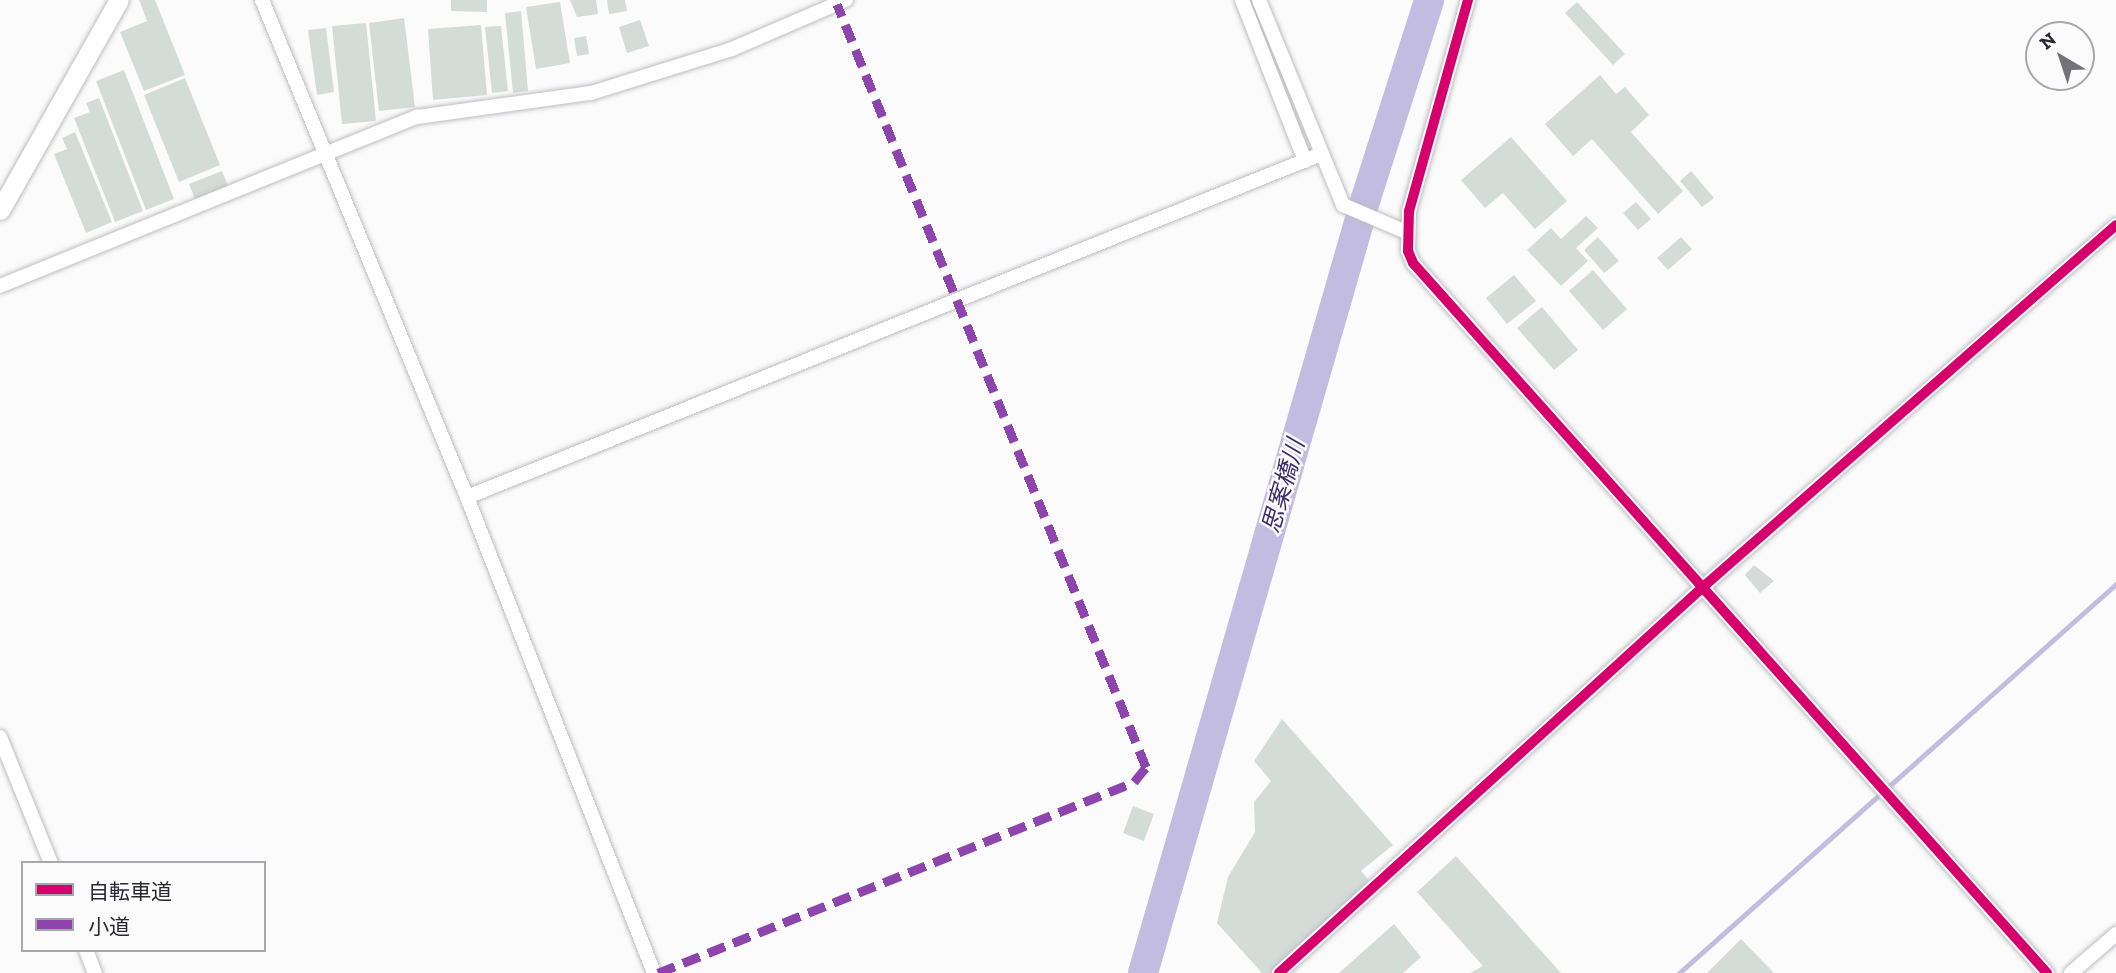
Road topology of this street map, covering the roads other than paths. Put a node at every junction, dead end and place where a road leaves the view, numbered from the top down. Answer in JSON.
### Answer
{"nodes":[{"id":1,"x":119,"y":0,"type":"edge"},
{"id":2,"x":262,"y":0,"type":"edge"},
{"id":3,"x":1242,"y":0,"type":"edge"},
{"id":4,"x":1259,"y":0,"type":"edge"},
{"id":5,"x":1468,"y":0,"type":"edge"},
{"id":6,"x":840,"y":1,"type":"edge"},
{"id":7,"x":1321,"y":154,"type":"junction"},
{"id":8,"x":327,"y":155,"type":"junction"},
{"id":9,"x":1305,"y":160,"type":"junction"},
{"id":10,"x":0,"y":210,"type":"edge"},
{"id":11,"x":2116,"y":225,"type":"edge"},
{"id":12,"x":1399,"y":230,"type":"junction"},
{"id":13,"x":0,"y":286,"type":"edge"},
{"id":14,"x":467,"y":497,"type":"junction"},
{"id":15,"x":1703,"y":587,"type":"junction"},
{"id":16,"x":0,"y":737,"type":"edge"},
{"id":17,"x":50,"y":861,"type":"edge"},
{"id":18,"x":2116,"y":934,"type":"edge"},
{"id":19,"x":87,"y":952,"type":"edge"},
{"id":20,"x":94,"y":973,"type":"edge"},
{"id":21,"x":654,"y":973,"type":"edge"},
{"id":22,"x":1279,"y":973,"type":"edge"},
{"id":23,"x":2048,"y":973,"type":"edge"},
{"id":24,"x":2071,"y":973,"type":"edge"}],
"edges":[{"from":1,"to":10,"type":"street"},
{"from":2,"to":8,"type":"street"},
{"from":3,"to":9,"type":"street"},
{"from":4,"to":7,"type":"street"},
{"from":5,"to":12,"type":"street"},
{"from":6,"to":8,"type":"street"},
{"from":7,"to":9,"type":"street"},
{"from":7,"to":12,"type":"street"},
{"from":8,"to":13,"type":"street"},
{"from":8,"to":14,"type":"street"},
{"from":9,"to":14,"type":"street"},
{"from":11,"to":15,"type":"street"},
{"from":12,"to":15,"type":"street"},
{"from":14,"to":21,"type":"street"},
{"from":15,"to":22,"type":"street"},
{"from":15,"to":23,"type":"street"},
{"from":16,"to":17,"type":"street"},
{"from":18,"to":24,"type":"street"},
{"from":19,"to":20,"type":"street"}]}
